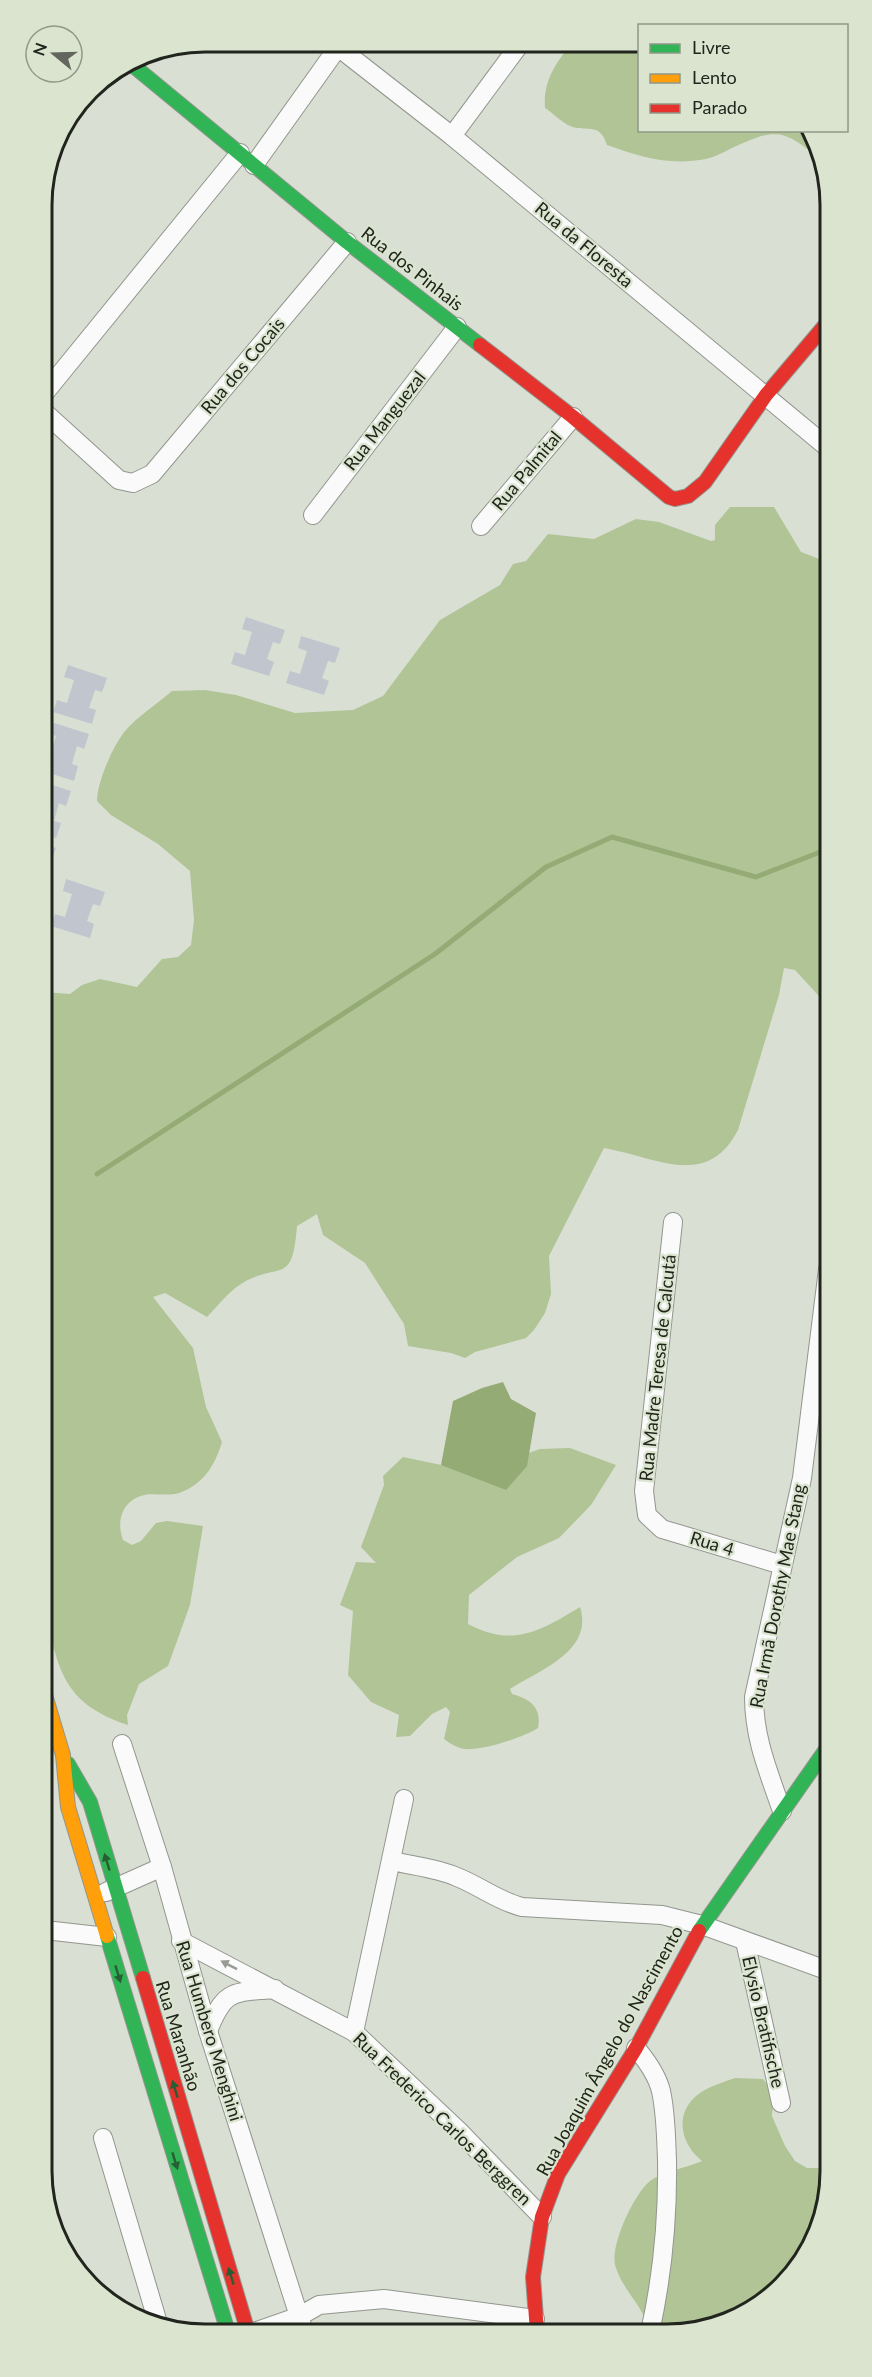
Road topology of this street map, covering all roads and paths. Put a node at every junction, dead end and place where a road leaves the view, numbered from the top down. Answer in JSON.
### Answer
{"nodes":[{"id":1,"x":335,"y":52,"type":"edge"},
{"id":2,"x":349,"y":52,"type":"edge"},
{"id":3,"x":514,"y":52,"type":"edge"},
{"id":4,"x":137,"y":69,"type":"edge"},
{"id":5,"x":452,"y":136,"type":"junction"},
{"id":6,"x":240,"y":153,"type":"junction"},
{"id":7,"x":254,"y":165,"type":"junction"},
{"id":8,"x":347,"y":242,"type":"junction"},
{"id":9,"x":457,"y":327,"type":"junction"},
{"id":10,"x":820,"y":331,"type":"edge"},
{"id":11,"x":53,"y":383,"type":"edge"},
{"id":12,"x":766,"y":395,"type":"junction"},
{"id":13,"x":573,"y":417,"type":"junction"},
{"id":14,"x":53,"y":420,"type":"edge"},
{"id":15,"x":820,"y":441,"type":"edge"},
{"id":16,"x":312,"y":515,"type":"dead end"},
{"id":17,"x":481,"y":526,"type":"dead end"},
{"id":18,"x":673,"y":1222,"type":"dead end"},
{"id":19,"x":819,"y":1338,"type":"edge"},
{"id":20,"x":647,"y":1515,"type":"joint"},
{"id":21,"x":782,"y":1565,"type":"junction"},
{"id":22,"x":52,"y":1719,"type":"edge"},
{"id":23,"x":122,"y":1744,"type":"dead end"},
{"id":24,"x":63,"y":1755,"type":"junction"},
{"id":25,"x":819,"y":1759,"type":"edge"},
{"id":26,"x":404,"y":1799,"type":"dead end"},
{"id":27,"x":782,"y":1811,"type":"junction"},
{"id":28,"x":392,"y":1861,"type":"junction"},
{"id":29,"x":162,"y":1867,"type":"junction"},
{"id":30,"x":115,"y":1888,"type":"junction"},
{"id":31,"x":94,"y":1896,"type":"junction"},
{"id":32,"x":702,"y":1925,"type":"junction"},
{"id":33,"x":52,"y":1931,"type":"edge"},
{"id":34,"x":107,"y":1937,"type":"junction"},
{"id":35,"x":181,"y":1941,"type":"junction"},
{"id":36,"x":745,"y":1941,"type":"junction"},
{"id":37,"x":819,"y":1967,"type":"edge"},
{"id":38,"x":277,"y":1989,"type":"junction"},
{"id":39,"x":208,"y":2031,"type":"junction"},
{"id":40,"x":354,"y":2032,"type":"junction"},
{"id":41,"x":636,"y":2048,"type":"junction"},
{"id":42,"x":781,"y":2103,"type":"dead end"},
{"id":43,"x":104,"y":2138,"type":"dead end"},
{"id":44,"x":542,"y":2217,"type":"junction"},
{"id":45,"x":153,"y":2314,"type":"edge"},
{"id":46,"x":226,"y":2324,"type":"edge"},
{"id":47,"x":246,"y":2324,"type":"edge"},
{"id":48,"x":302,"y":2324,"type":"edge"},
{"id":49,"x":530,"y":2324,"type":"edge"},
{"id":50,"x":536,"y":2324,"type":"edge"},
{"id":51,"x":652,"y":2324,"type":"edge"}],
"edges":[{"from":1,"to":7,"type":"street"},
{"from":2,"to":5,"type":"street","name":"Rua da Floresta"},
{"from":3,"to":5,"type":"street"},
{"from":4,"to":6,"type":"street","name":"Rua dos Pinhais"},
{"from":5,"to":12,"type":"street","name":"Rua da Floresta"},
{"from":6,"to":7,"type":"street","name":"Rua dos Pinhais"},
{"from":6,"to":11,"type":"street"},
{"from":7,"to":8,"type":"street","name":"Rua dos Pinhais"},
{"from":8,"to":9,"type":"street","name":"Rua dos Pinhais"},
{"from":8,"to":14,"type":"street","name":"Rua dos Cocais"},
{"from":9,"to":13,"type":"street","name":"Rua dos Pinhais"},
{"from":9,"to":16,"type":"street","name":"Rua Manguezal"},
{"from":10,"to":12,"type":"street"},
{"from":12,"to":13,"type":"street","name":"Rua dos Pinhais"},
{"from":12,"to":15,"type":"street","name":"Rua da Floresta"},
{"from":13,"to":17,"type":"street","name":"Rua Palmital"},
{"from":18,"to":20,"type":"street","name":"Rua Madre Teresa de Calcutá"},
{"from":19,"to":21,"type":"street","name":"Rua Irmã Dorothy Mae Stang"},
{"from":20,"to":21,"type":"street","name":"Rua 4"},
{"from":21,"to":27,"type":"street","name":"Rua Irmã Dorothy Mae Stang"},
{"from":22,"to":24,"type":"street","name":"Rua Maranhão"},
{"from":23,"to":29,"type":"street","name":"Rua Humbero Menghini"},
{"from":30,"to":24,"type":"street","name":"Rua Maranhão","one_way":true},
{"from":24,"to":31,"type":"street","name":"Rua Maranhão"},
{"from":25,"to":27,"type":"street","name":"Rua Joaquim Ângelo do Nascimento"},
{"from":26,"to":28,"type":"street"},
{"from":27,"to":32,"type":"street","name":"Rua Joaquim Ângelo do Nascimento"},
{"from":28,"to":32,"type":"street"},
{"from":28,"to":40,"type":"street"},
{"from":29,"to":30,"type":"street"},
{"from":29,"to":35,"type":"street","name":"Rua Humbero Menghini"},
{"from":30,"to":31,"type":"street"},
{"from":47,"to":30,"type":"street","name":"Rua Maranhão","one_way":true},
{"from":31,"to":34,"type":"street","name":"Rua Maranhão"},
{"from":32,"to":36,"type":"street"},
{"from":32,"to":41,"type":"street","name":"Rua Joaquim Ângelo do Nascimento"},
{"from":33,"to":34,"type":"street"},
{"from":34,"to":46,"type":"street","name":"Rua Maranhão","one_way":true},
{"from":38,"to":35,"type":"street","name":"Rua Frederico Carlos Berggren","one_way":true},
{"from":35,"to":39,"type":"street","name":"Rua Humbero Menghini"},
{"from":36,"to":37,"type":"street"},
{"from":36,"to":42,"type":"street","name":"Elysio Bratifische"},
{"from":38,"to":39,"type":"street"},
{"from":38,"to":40,"type":"street","name":"Rua Frederico Carlos Berggren"},
{"from":39,"to":48,"type":"street","name":"Rua Humbero Menghini"},
{"from":40,"to":44,"type":"street","name":"Rua Frederico Carlos Berggren"},
{"from":41,"to":44,"type":"street","name":"Rua Joaquim Ângelo do Nascimento"},
{"from":41,"to":51,"type":"street"},
{"from":43,"to":45,"type":"street"},
{"from":44,"to":50,"type":"street","name":"Rua Joaquim Ângelo do Nascimento"},
{"from":48,"to":49,"type":"street"}]}
